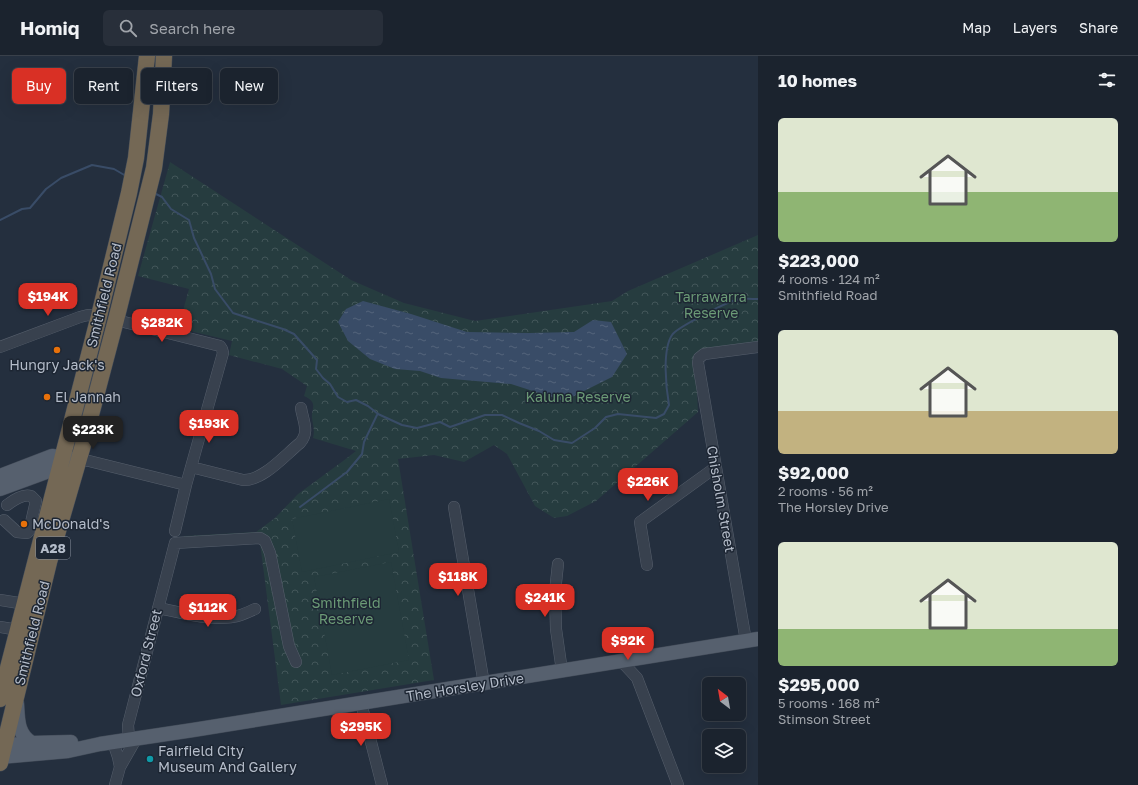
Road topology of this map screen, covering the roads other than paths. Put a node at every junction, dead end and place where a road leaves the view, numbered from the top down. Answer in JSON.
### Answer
{"nodes":[{"id":1,"x":147,"y":56,"type":"edge"},
{"id":2,"x":164,"y":56,"type":"edge"},
{"id":3,"x":99,"y":316,"type":"junction"},
{"id":4,"x":116,"y":320,"type":"junction"},
{"id":5,"x":0,"y":347,"type":"edge"},
{"id":6,"x":758,"y":347,"type":"edge"},
{"id":7,"x":301,"y":408,"type":"dead end"},
{"id":8,"x":79,"y":460,"type":"junction"},
{"id":9,"x":60,"y":462,"type":"junction"},
{"id":10,"x":191,"y":467,"type":"junction"},
{"id":11,"x":716,"y":467,"type":"junction"},
{"id":12,"x":0,"y":476,"type":"edge"},
{"id":13,"x":186,"y":485,"type":"junction"},
{"id":14,"x":0,"y":489,"type":"edge"},
{"id":15,"x":7,"y":505,"type":"dead end"},
{"id":16,"x":454,"y":507,"type":"dead end"},
{"id":17,"x":4,"y":520,"type":"dead end"},
{"id":18,"x":175,"y":531,"type":"dead end"},
{"id":19,"x":558,"y":564,"type":"dead end"},
{"id":20,"x":647,"y":565,"type":"dead end"},
{"id":21,"x":0,"y":600,"type":"edge"},
{"id":22,"x":25,"y":604,"type":"junction"},
{"id":23,"x":158,"y":608,"type":"junction"},
{"id":24,"x":255,"y":609,"type":"dead end"},
{"id":25,"x":0,"y":627,"type":"edge"},
{"id":26,"x":18,"y":630,"type":"junction"},
{"id":27,"x":752,"y":640,"type":"edge"},
{"id":28,"x":646,"y":657,"type":"junction"},
{"id":29,"x":296,"y":662,"type":"dead end"},
{"id":30,"x":617,"y":662,"type":"junction"},
{"id":31,"x":562,"y":671,"type":"junction"},
{"id":32,"x":637,"y":678,"type":"junction"},
{"id":33,"x":484,"y":684,"type":"junction"},
{"id":34,"x":17,"y":693,"type":"junction"},
{"id":35,"x":0,"y":699,"type":"edge"},
{"id":36,"x":361,"y":703,"type":"junction"},
{"id":37,"x":132,"y":740,"type":"junction"},
{"id":38,"x":32,"y":743,"type":"junction"},
{"id":39,"x":107,"y":743,"type":"junction"},
{"id":40,"x":1,"y":753,"type":"edge"},
{"id":41,"x":120,"y":767,"type":"junction"},
{"id":42,"x":115,"y":785,"type":"edge"},
{"id":43,"x":382,"y":785,"type":"edge"},
{"id":44,"x":678,"y":785,"type":"edge"}],
"edges":[{"from":1,"to":3,"type":"highway","name":"Smithfield Road","number":"A28"},
{"from":2,"to":4,"type":"highway","name":"Smithfield Road","number":"A28"},
{"from":3,"to":5,"type":"street"},
{"from":3,"to":9,"type":"highway","name":"Smithfield Road","number":"A28"},
{"from":4,"to":8,"type":"highway","name":"Smithfield Road","number":"A28"},
{"from":4,"to":10,"type":"street"},
{"from":6,"to":11,"type":"street","name":"Chisholm Street"},
{"from":7,"to":10,"type":"street"},
{"from":8,"to":9,"type":"main road"},
{"from":8,"to":13,"type":"street"},
{"from":8,"to":34,"type":"highway","name":"Smithfield Road","number":"A28"},
{"from":9,"to":12,"type":"main road"},
{"from":9,"to":14,"type":"main road"},
{"from":9,"to":22,"type":"highway","name":"Smithfield Road","number":"A28"},
{"from":10,"to":13,"type":"street"},
{"from":11,"to":20,"type":"street"},
{"from":11,"to":27,"type":"street","name":"Chisholm Street"},
{"from":13,"to":18,"type":"street"},
{"from":15,"to":17,"type":"street"},
{"from":16,"to":33,"type":"street"},
{"from":19,"to":31,"type":"street"},
{"from":21,"to":22,"type":"street"},
{"from":22,"to":26,"type":"highway","name":"Smithfield Road","number":"A28"},
{"from":23,"to":24,"type":"street"},
{"from":23,"to":29,"type":"street","name":"Oxford Street"},
{"from":23,"to":37,"type":"street","name":"Oxford Street"},
{"from":25,"to":26,"type":"street"},
{"from":26,"to":35,"type":"highway","name":"Smithfield Road","number":"A28"},
{"from":27,"to":28,"type":"main road","name":"The Horsley Drive"},
{"from":28,"to":30,"type":"main road","name":"The Horsley Drive"},
{"from":28,"to":32,"type":"street"},
{"from":30,"to":31,"type":"main road","name":"The Horsley Drive"},
{"from":30,"to":32,"type":"street"},
{"from":31,"to":33,"type":"main road","name":"The Horsley Drive"},
{"from":32,"to":44,"type":"street"},
{"from":33,"to":36,"type":"main road","name":"The Horsley Drive"},
{"from":34,"to":38,"type":"main road"},
{"from":34,"to":40,"type":"highway","name":"Smithfield Road","number":"A28"},
{"from":36,"to":37,"type":"main road","name":"The Horsley Drive"},
{"from":36,"to":43,"type":"street"},
{"from":37,"to":39,"type":"main road","name":"The Horsley Drive"},
{"from":37,"to":41,"type":"street","name":"Oxford Street"},
{"from":38,"to":39,"type":"main road","name":"The Horsley Drive"},
{"from":38,"to":40,"type":"main road","name":"The Horsley Drive"},
{"from":39,"to":40,"type":"main road","name":"The Horsley Drive"},
{"from":39,"to":41,"type":"street"},
{"from":41,"to":42,"type":"street","name":"Oxford Street"}]}
